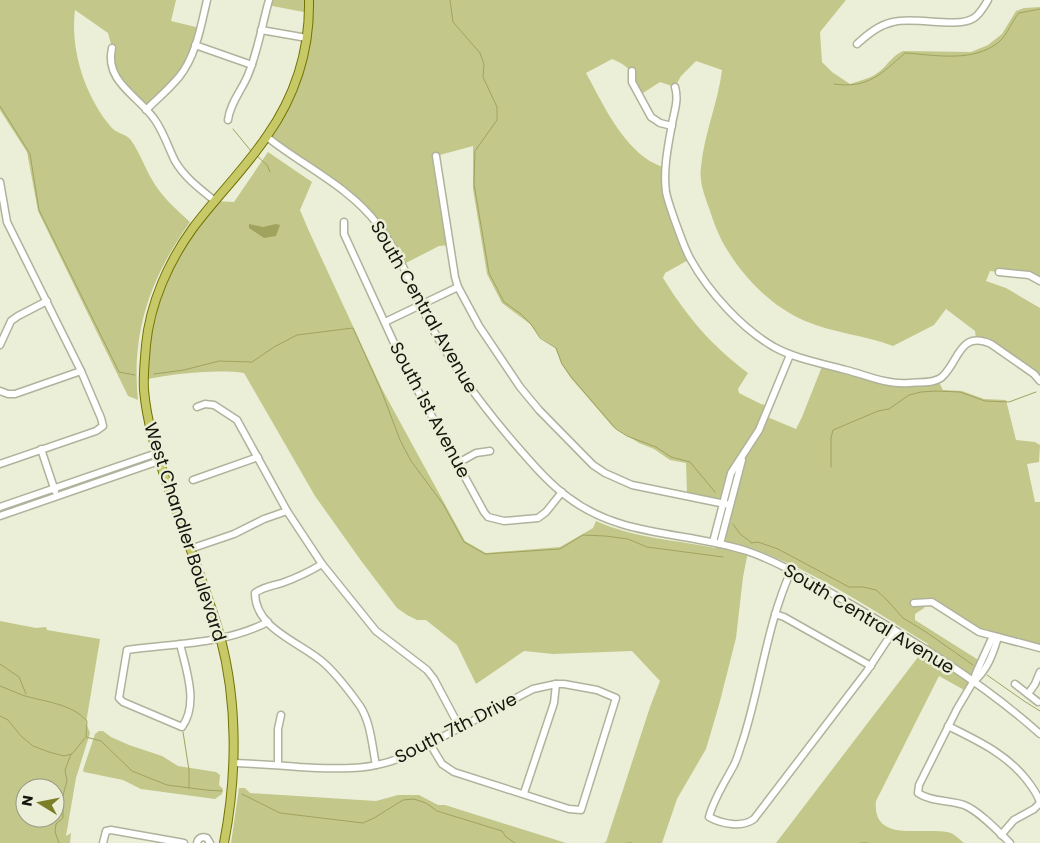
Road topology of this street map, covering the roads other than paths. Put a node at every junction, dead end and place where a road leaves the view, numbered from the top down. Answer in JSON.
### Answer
{"nodes":[{"id":1,"x":207,"y":0,"type":"edge"},
{"id":2,"x":269,"y":0,"type":"edge"},
{"id":3,"x":310,"y":0,"type":"edge"},
{"id":4,"x":988,"y":0,"type":"edge"},
{"id":5,"x":261,"y":30,"type":"junction"},
{"id":6,"x":307,"y":38,"type":"junction"},
{"id":7,"x":857,"y":44,"type":"dead end"},
{"id":8,"x":195,"y":45,"type":"junction"},
{"id":9,"x":112,"y":48,"type":"dead end"},
{"id":10,"x":252,"y":65,"type":"junction"},
{"id":11,"x":632,"y":71,"type":"dead end"},
{"id":12,"x":675,"y":87,"type":"dead end"},
{"id":13,"x":146,"y":110,"type":"junction"},
{"id":14,"x":228,"y":120,"type":"dead end"},
{"id":15,"x":672,"y":126,"type":"junction"},
{"id":16,"x":267,"y":137,"type":"junction"},
{"id":17,"x":436,"y":156,"type":"dead end"},
{"id":18,"x":0,"y":182,"type":"edge"},
{"id":19,"x":215,"y":201,"type":"junction"},
{"id":20,"x":344,"y":222,"type":"dead end"},
{"id":21,"x":999,"y":272,"type":"dead end"},
{"id":22,"x":1040,"y":281,"type":"edge"},
{"id":23,"x":458,"y":286,"type":"junction"},
{"id":24,"x":47,"y":301,"type":"junction"},
{"id":25,"x":420,"y":305,"type":"junction"},
{"id":26,"x":385,"y":322,"type":"junction"},
{"id":27,"x":0,"y":345,"type":"edge"},
{"id":28,"x":790,"y":355,"type":"junction"},
{"id":29,"x":81,"y":371,"type":"junction"},
{"id":30,"x":1040,"y":381,"type":"edge"},
{"id":31,"x":0,"y":392,"type":"edge"},
{"id":32,"x":197,"y":407,"type":"dead end"},
{"id":33,"x":41,"y":449,"type":"junction"},
{"id":34,"x":490,"y":451,"type":"dead end"},
{"id":35,"x":158,"y":457,"type":"junction"},
{"id":36,"x":258,"y":457,"type":"junction"},
{"id":37,"x":458,"y":463,"type":"junction"},
{"id":38,"x":0,"y":464,"type":"edge"},
{"id":39,"x":193,"y":480,"type":"dead end"},
{"id":40,"x":54,"y":488,"type":"junction"},
{"id":41,"x":562,"y":492,"type":"junction"},
{"id":42,"x":57,"y":497,"type":"junction"},
{"id":43,"x":727,"y":504,"type":"junction"},
{"id":44,"x":0,"y":507,"type":"edge"},
{"id":45,"x":287,"y":511,"type":"junction"},
{"id":46,"x":0,"y":516,"type":"edge"},
{"id":47,"x":717,"y":543,"type":"junction"},
{"id":48,"x":190,"y":549,"type":"junction"},
{"id":49,"x":322,"y":564,"type":"junction"},
{"id":50,"x":791,"y":571,"type":"junction"},
{"id":51,"x":914,"y":603,"type":"dead end"},
{"id":52,"x":775,"y":614,"type":"junction"},
{"id":53,"x":268,"y":622,"type":"junction"},
{"id":54,"x":894,"y":630,"type":"junction"},
{"id":55,"x":996,"y":637,"type":"junction"},
{"id":56,"x":220,"y":638,"type":"junction"},
{"id":57,"x":180,"y":644,"type":"junction"},
{"id":58,"x":1040,"y":648,"type":"edge"},
{"id":59,"x":872,"y":666,"type":"junction"},
{"id":60,"x":1040,"y":672,"type":"edge"},
{"id":61,"x":973,"y":682,"type":"junction"},
{"id":62,"x":556,"y":684,"type":"junction"},
{"id":63,"x":1015,"y":684,"type":"dead end"},
{"id":64,"x":1028,"y":694,"type":"junction"},
{"id":65,"x":1038,"y":702,"type":"dead end"},
{"id":66,"x":281,"y":715,"type":"dead end"},
{"id":67,"x":948,"y":726,"type":"junction"},
{"id":68,"x":460,"y":728,"type":"junction"},
{"id":69,"x":1040,"y":734,"type":"edge"},
{"id":70,"x":430,"y":744,"type":"junction"},
{"id":71,"x":234,"y":763,"type":"junction"},
{"id":72,"x":278,"y":766,"type":"junction"},
{"id":73,"x":376,"y":766,"type":"junction"},
{"id":74,"x":524,"y":794,"type":"junction"},
{"id":75,"x":1040,"y":803,"type":"edge"},
{"id":76,"x":1001,"y":835,"type":"junction"},
{"id":77,"x":198,"y":841,"type":"edge"},
{"id":78,"x":181,"y":842,"type":"edge"},
{"id":79,"x":103,"y":843,"type":"edge"},
{"id":80,"x":210,"y":843,"type":"edge"},
{"id":81,"x":224,"y":843,"type":"edge"},
{"id":82,"x":1010,"y":843,"type":"edge"}],
"edges":[{"from":1,"to":8,"type":"street"},
{"from":2,"to":5,"type":"street"},
{"from":3,"to":6,"type":"main road","name":"West Chandler Boulevard"},
{"from":4,"to":7,"type":"street"},
{"from":5,"to":6,"type":"street"},
{"from":5,"to":10,"type":"street"},
{"from":6,"to":16,"type":"main road","name":"West Chandler Boulevard"},
{"from":8,"to":10,"type":"street"},
{"from":8,"to":13,"type":"street"},
{"from":9,"to":13,"type":"street"},
{"from":10,"to":14,"type":"street"},
{"from":11,"to":15,"type":"street"},
{"from":12,"to":15,"type":"street"},
{"from":13,"to":19,"type":"street"},
{"from":15,"to":28,"type":"street"},
{"from":16,"to":19,"type":"main road","name":"West Chandler Boulevard"},
{"from":16,"to":25,"type":"street","name":"South Central Avenue"},
{"from":17,"to":23,"type":"street"},
{"from":18,"to":24,"type":"street"},
{"from":19,"to":35,"type":"main road","name":"West Chandler Boulevard"},
{"from":20,"to":26,"type":"street","name":"South 1st Avenue"},
{"from":21,"to":22,"type":"street"},
{"from":23,"to":25,"type":"street"},
{"from":23,"to":43,"type":"street"},
{"from":24,"to":27,"type":"street"},
{"from":24,"to":29,"type":"street"},
{"from":25,"to":26,"type":"street"},
{"from":25,"to":41,"type":"street","name":"South Central Avenue"},
{"from":26,"to":37,"type":"street","name":"South 1st Avenue"},
{"from":28,"to":30,"type":"street"},
{"from":28,"to":43,"type":"street"},
{"from":29,"to":31,"type":"street"},
{"from":29,"to":33,"type":"street"},
{"from":32,"to":36,"type":"street"},
{"from":33,"to":38,"type":"street"},
{"from":33,"to":40,"type":"street"},
{"from":34,"to":37,"type":"street"},
{"from":35,"to":40,"type":"street"},
{"from":35,"to":42,"type":"street"},
{"from":35,"to":48,"type":"main road","name":"West Chandler Boulevard"},
{"from":36,"to":39,"type":"street"},
{"from":36,"to":45,"type":"street"},
{"from":37,"to":41,"type":"street","name":"South 1st Avenue"},
{"from":40,"to":42,"type":"street"},
{"from":40,"to":44,"type":"street"},
{"from":41,"to":47,"type":"street","name":"South Central Avenue"},
{"from":42,"to":46,"type":"street"},
{"from":43,"to":47,"type":"street"},
{"from":45,"to":48,"type":"street"},
{"from":45,"to":49,"type":"street"},
{"from":47,"to":50,"type":"street","name":"South Central Avenue"},
{"from":48,"to":56,"type":"main road","name":"West Chandler Boulevard"},
{"from":49,"to":53,"type":"street"},
{"from":49,"to":68,"type":"street"},
{"from":50,"to":52,"type":"street"},
{"from":50,"to":54,"type":"street","name":"South Central Avenue"},
{"from":51,"to":55,"type":"street"},
{"from":52,"to":59,"type":"street"},
{"from":52,"to":59,"type":"street"},
{"from":53,"to":56,"type":"street"},
{"from":53,"to":73,"type":"street"},
{"from":54,"to":59,"type":"street"},
{"from":54,"to":61,"type":"street","name":"South Central Avenue"},
{"from":55,"to":58,"type":"street"},
{"from":55,"to":61,"type":"street"},
{"from":56,"to":57,"type":"street"},
{"from":56,"to":71,"type":"main road","name":"West Chandler Boulevard"},
{"from":57,"to":57,"type":"street"},
{"from":60,"to":64,"type":"street"},
{"from":61,"to":67,"type":"street"},
{"from":61,"to":69,"type":"street","name":"South Central Avenue"},
{"from":62,"to":68,"type":"street","name":"South 7th Drive"},
{"from":62,"to":74,"type":"street"},
{"from":62,"to":74,"type":"street","name":"South 7th Drive"},
{"from":63,"to":64,"type":"street"},
{"from":64,"to":65,"type":"street"},
{"from":66,"to":72,"type":"street"},
{"from":67,"to":75,"type":"street"},
{"from":67,"to":76,"type":"street"},
{"from":68,"to":70,"type":"street","name":"South 7th Drive"},
{"from":70,"to":73,"type":"street","name":"South 7th Drive"},
{"from":70,"to":74,"type":"street"},
{"from":71,"to":72,"type":"street","name":"South 7th Drive"},
{"from":71,"to":81,"type":"main road","name":"West Chandler Boulevard"},
{"from":72,"to":73,"type":"street","name":"South 7th Drive"},
{"from":75,"to":76,"type":"street"},
{"from":76,"to":82,"type":"street"},
{"from":77,"to":78,"type":"street"},
{"from":77,"to":80,"type":"street"},
{"from":78,"to":79,"type":"street"}]}
